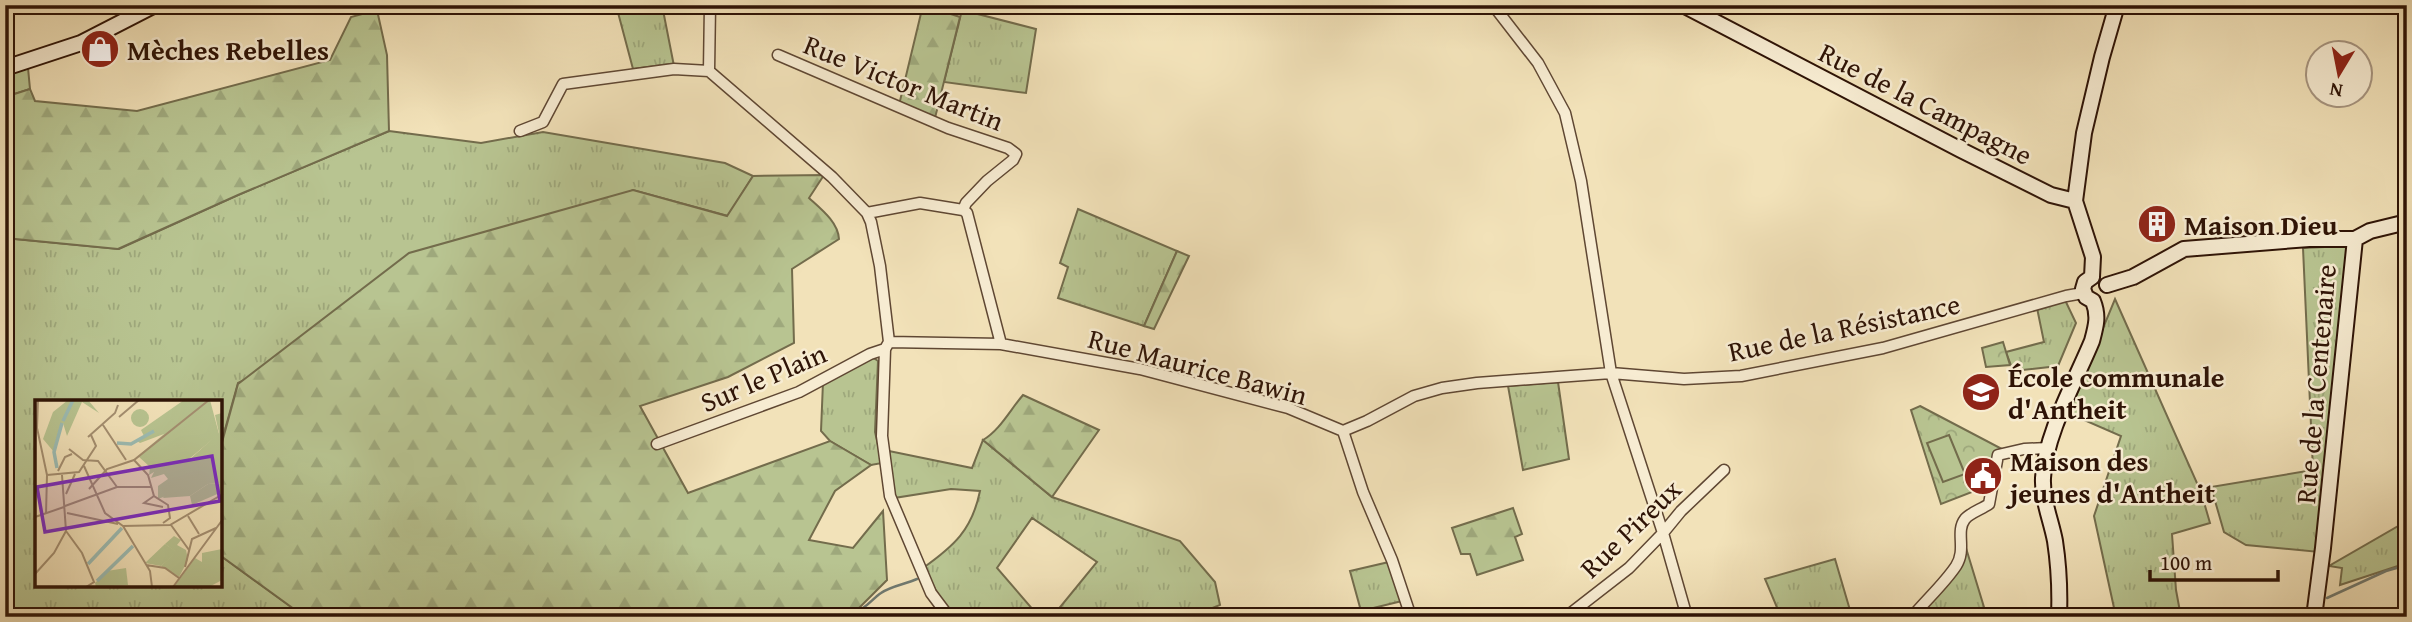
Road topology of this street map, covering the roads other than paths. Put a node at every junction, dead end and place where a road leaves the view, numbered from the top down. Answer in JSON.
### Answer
{"nodes":[{"id":1,"x":155,"y":5,"type":"edge"},
{"id":2,"x":710,"y":5,"type":"edge"},
{"id":3,"x":1493,"y":5,"type":"edge"},
{"id":4,"x":1683,"y":5,"type":"edge"},
{"id":5,"x":2117,"y":5,"type":"edge"},
{"id":6,"x":778,"y":55,"type":"dead end"},
{"id":7,"x":5,"y":68,"type":"edge"},
{"id":8,"x":709,"y":71,"type":"junction"},
{"id":9,"x":520,"y":131,"type":"dead end"},
{"id":10,"x":2075,"y":201,"type":"junction"},
{"id":11,"x":963,"y":210,"type":"junction"},
{"id":12,"x":867,"y":213,"type":"junction"},
{"id":13,"x":2407,"y":222,"type":"edge"},
{"id":14,"x":2355,"y":239,"type":"junction"},
{"id":15,"x":2092,"y":277,"type":"junction"},
{"id":16,"x":2106,"y":285,"type":"junction"},
{"id":17,"x":2088,"y":297,"type":"junction"},
{"id":18,"x":1001,"y":344,"type":"junction"},
{"id":19,"x":887,"y":345,"type":"junction"},
{"id":20,"x":1611,"y":373,"type":"junction"},
{"id":21,"x":1342,"y":430,"type":"junction"},
{"id":22,"x":657,"y":444,"type":"dead end"},
{"id":23,"x":2048,"y":448,"type":"junction"},
{"id":24,"x":1724,"y":470,"type":"dead end"},
{"id":25,"x":1663,"y":533,"type":"junction"},
{"id":26,"x":949,"y":617,"type":"edge"},
{"id":27,"x":1411,"y":617,"type":"edge"},
{"id":28,"x":1566,"y":617,"type":"edge"},
{"id":29,"x":1687,"y":617,"type":"edge"},
{"id":30,"x":1913,"y":617,"type":"edge"},
{"id":31,"x":2059,"y":617,"type":"edge"},
{"id":32,"x":2314,"y":617,"type":"edge"}],
"edges":[{"from":1,"to":7,"type":"street"},
{"from":2,"to":8,"type":"street"},
{"from":3,"to":20,"type":"street"},
{"from":4,"to":10,"type":"street","name":"Rue de la Campagne"},
{"from":5,"to":10,"type":"street"},
{"from":6,"to":11,"type":"street","name":"Rue Victor Martin"},
{"from":8,"to":9,"type":"street"},
{"from":8,"to":12,"type":"street"},
{"from":10,"to":15,"type":"street"},
{"from":11,"to":12,"type":"street"},
{"from":11,"to":18,"type":"street"},
{"from":12,"to":19,"type":"street"},
{"from":13,"to":14,"type":"street"},
{"from":14,"to":16,"type":"street"},
{"from":14,"to":32,"type":"street","name":"Rue de la Centenaire"},
{"from":15,"to":16,"type":"street"},
{"from":15,"to":17,"type":"street"},
{"from":16,"to":17,"type":"street"},
{"from":17,"to":20,"type":"street","name":"Rue de la Résistance"},
{"from":17,"to":23,"type":"street"},
{"from":18,"to":19,"type":"street","name":"Rue Maurice Bawin"},
{"from":18,"to":21,"type":"street","name":"Rue Maurice Bawin"},
{"from":19,"to":22,"type":"street","name":"Sur le Plain"},
{"from":19,"to":26,"type":"street"},
{"from":20,"to":21,"type":"street"},
{"from":20,"to":25,"type":"street"},
{"from":21,"to":27,"type":"street"},
{"from":23,"to":30,"type":"street"},
{"from":23,"to":31,"type":"street"},
{"from":24,"to":25,"type":"street","name":"Rue Pireux"},
{"from":25,"to":28,"type":"street","name":"Rue Pireux"},
{"from":25,"to":29,"type":"street"}]}
